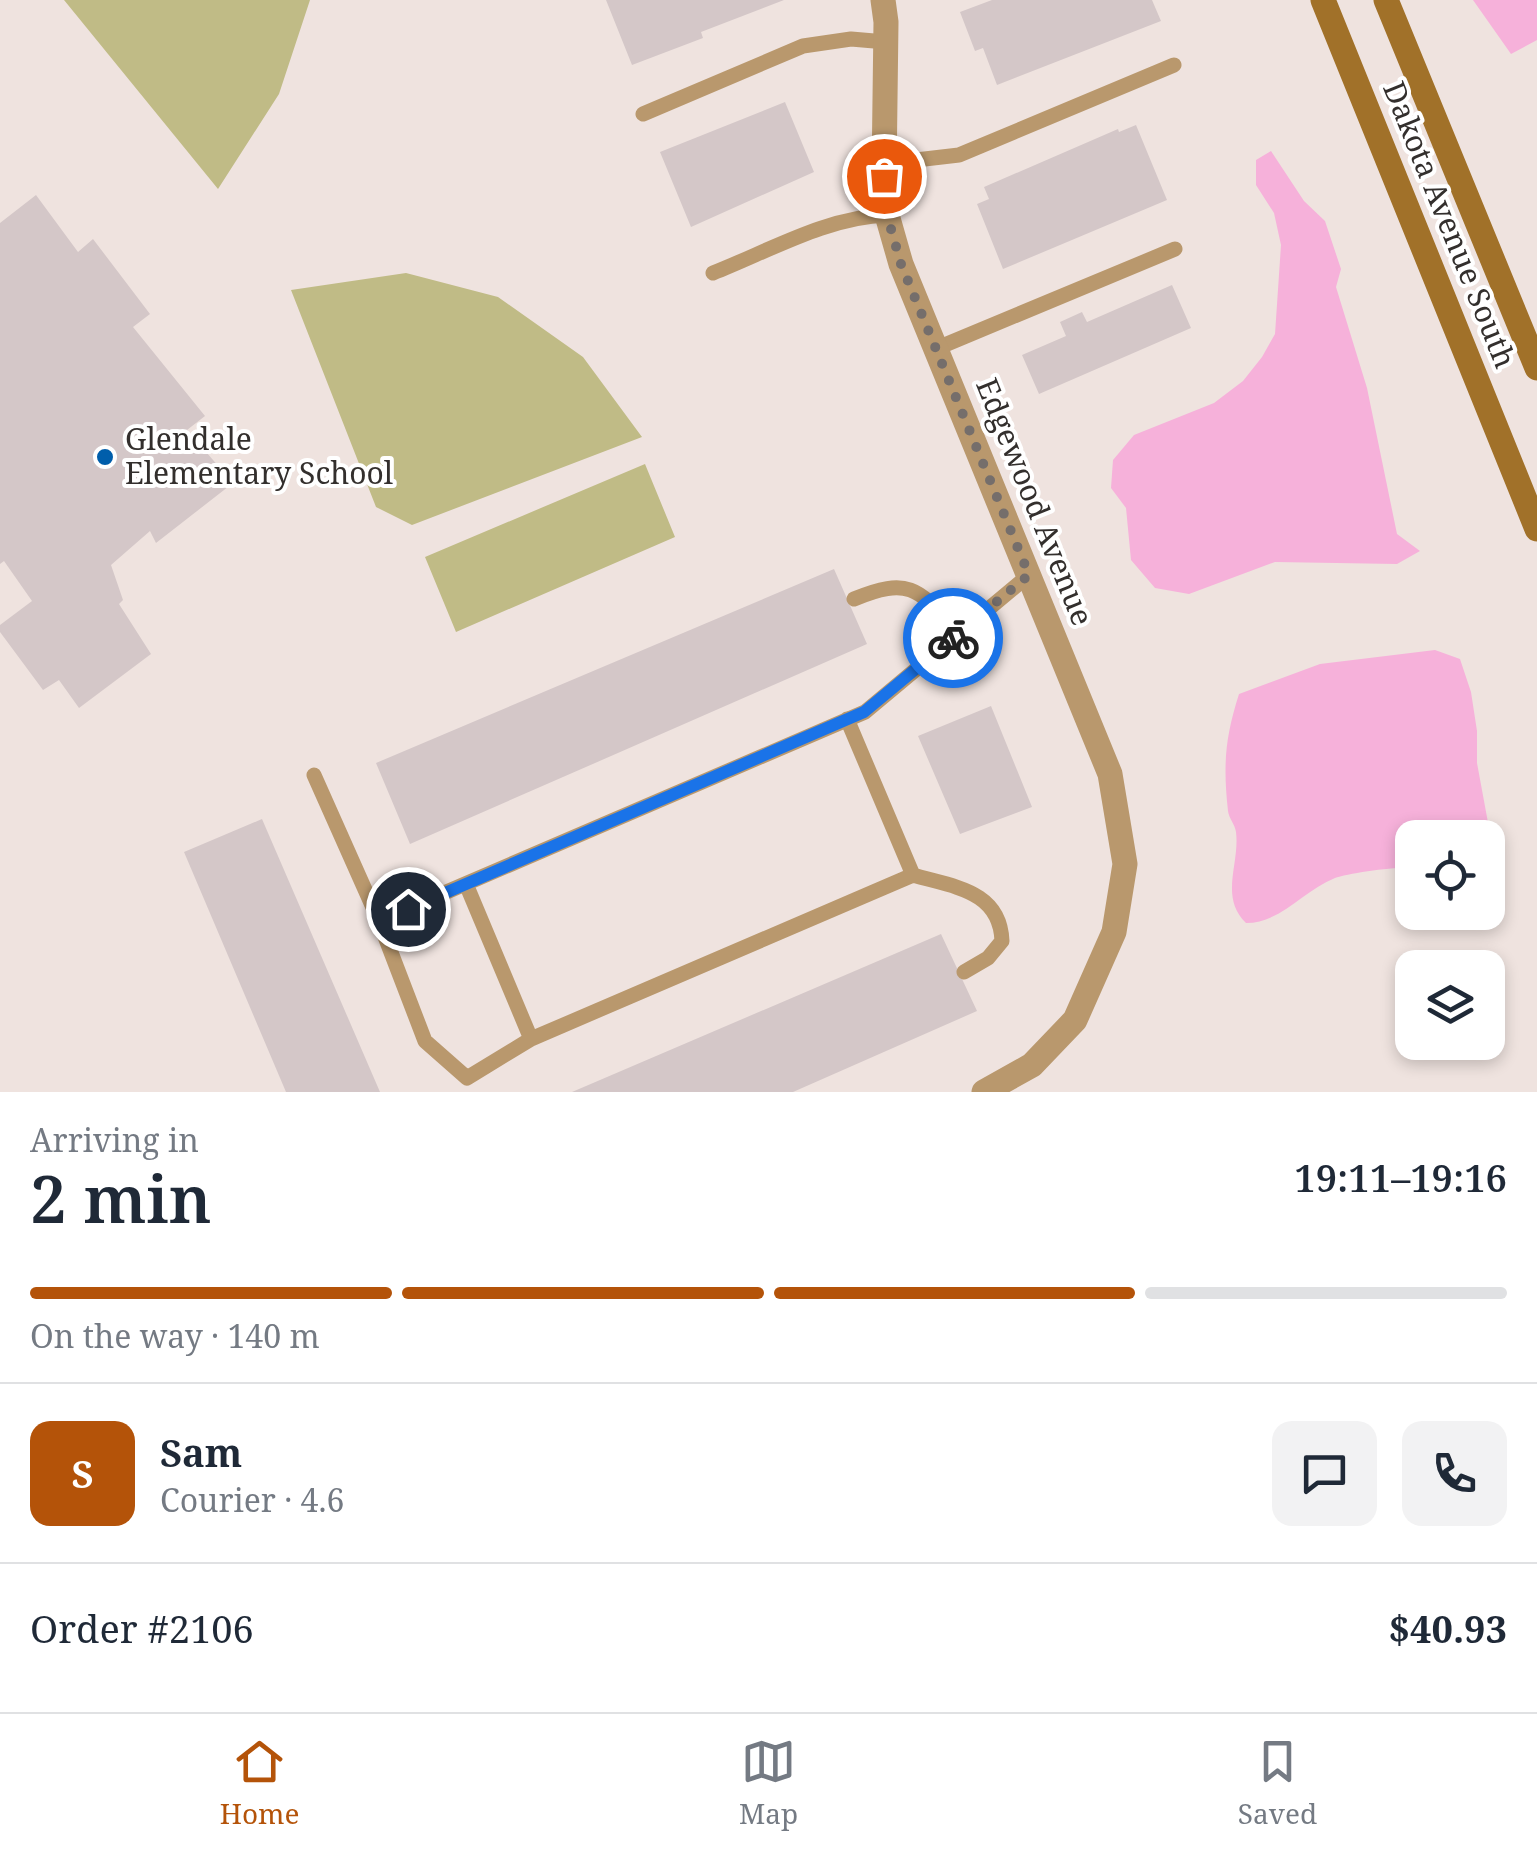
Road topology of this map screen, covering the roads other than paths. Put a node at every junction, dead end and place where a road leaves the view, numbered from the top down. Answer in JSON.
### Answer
{"nodes":[{"id":1,"x":883,"y":0,"type":"edge"},
{"id":2,"x":1323,"y":0,"type":"edge"},
{"id":3,"x":1386,"y":0,"type":"edge"},
{"id":4,"x":886,"y":42,"type":"junction"},
{"id":5,"x":1174,"y":65,"type":"dead end"},
{"id":6,"x":643,"y":114,"type":"dead end"},
{"id":7,"x":884,"y":157,"type":"junction"},
{"id":8,"x":887,"y":215,"type":"junction"},
{"id":9,"x":1175,"y":248,"type":"dead end"},
{"id":10,"x":713,"y":273,"type":"dead end"},
{"id":11,"x":935,"y":348,"type":"junction"},
{"id":12,"x":1537,"y":368,"type":"edge"},
{"id":13,"x":1537,"y":530,"type":"edge"},
{"id":14,"x":1029,"y":575,"type":"junction"},
{"id":15,"x":854,"y":598,"type":"dead end"},
{"id":16,"x":958,"y":633,"type":"junction"},
{"id":17,"x":847,"y":720,"type":"junction"},
{"id":18,"x":314,"y":775,"type":"dead end"},
{"id":19,"x":913,"y":874,"type":"junction"},
{"id":20,"x":466,"y":884,"type":"junction"},
{"id":21,"x":380,"y":922,"type":"junction"},
{"id":22,"x":964,"y":972,"type":"dead end"},
{"id":23,"x":531,"y":1039,"type":"junction"},
{"id":24,"x":465,"y":1085,"type":"edge"},
{"id":25,"x":984,"y":1092,"type":"edge"}],
"edges":[{"from":1,"to":4,"type":"street","name":"Edgewood Avenue"},
{"from":2,"to":13,"type":"main road","name":"Dakota Avenue South"},
{"from":3,"to":12,"type":"main road","name":"Dakota Avenue South"},
{"from":4,"to":6,"type":"lane"},
{"from":4,"to":7,"type":"street","name":"Edgewood Avenue"},
{"from":5,"to":7,"type":"lane"},
{"from":7,"to":8,"type":"street","name":"Edgewood Avenue"},
{"from":8,"to":10,"type":"lane"},
{"from":8,"to":11,"type":"street","name":"Edgewood Avenue"},
{"from":9,"to":11,"type":"lane"},
{"from":11,"to":14,"type":"street","name":"Edgewood Avenue"},
{"from":14,"to":16,"type":"lane"},
{"from":14,"to":25,"type":"street","name":"Edgewood Avenue"},
{"from":15,"to":16,"type":"lane"},
{"from":16,"to":17,"type":"lane"},
{"from":17,"to":19,"type":"lane"},
{"from":17,"to":20,"type":"lane"},
{"from":18,"to":21,"type":"lane"},
{"from":19,"to":22,"type":"lane"},
{"from":19,"to":23,"type":"lane"},
{"from":20,"to":21,"type":"lane"},
{"from":20,"to":23,"type":"lane"},
{"from":21,"to":24,"type":"lane"},
{"from":23,"to":24,"type":"lane"}]}
